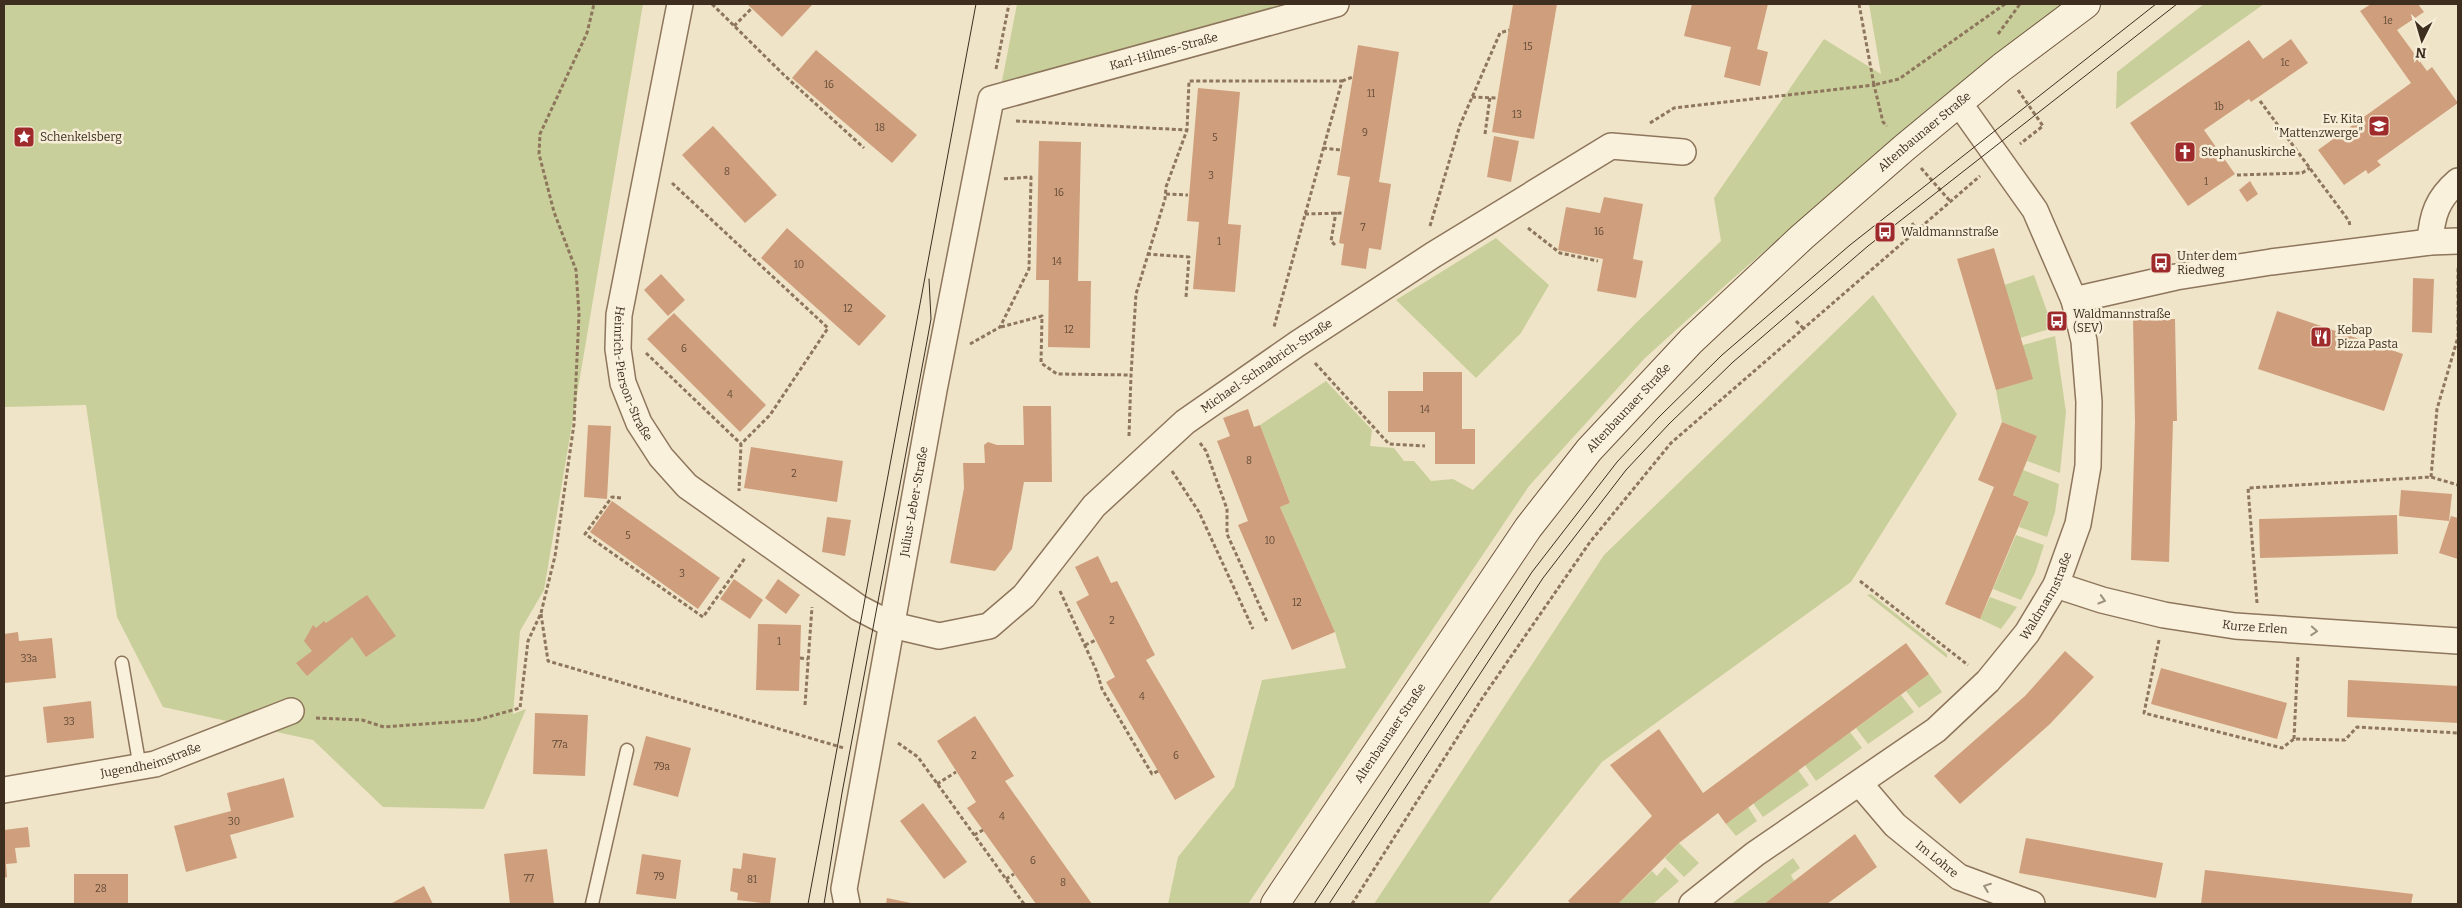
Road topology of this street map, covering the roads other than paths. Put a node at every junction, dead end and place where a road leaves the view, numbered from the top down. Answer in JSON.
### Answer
{"nodes":[{"id":1,"x":680,"y":4,"type":"edge"},
{"id":2,"x":1336,"y":4,"type":"edge"},
{"id":3,"x":2086,"y":4,"type":"edge"},
{"id":4,"x":1959,"y":103,"type":"junction"},
{"id":5,"x":989,"y":109,"type":"joint"},
{"id":6,"x":1683,"y":152,"type":"dead end"},
{"id":7,"x":2458,"y":181,"type":"edge"},
{"id":8,"x":2458,"y":241,"type":"edge"},
{"id":9,"x":2430,"y":242,"type":"junction"},
{"id":10,"x":2074,"y":300,"type":"junction"},
{"id":11,"x":2056,"y":585,"type":"junction"},
{"id":12,"x":892,"y":625,"type":"junction"},
{"id":13,"x":2458,"y":640,"type":"edge"},
{"id":14,"x":122,"y":663,"type":"dead end"},
{"id":15,"x":300,"y":714,"type":"road end"},
{"id":16,"x":627,"y":750,"type":"dead end"},
{"id":17,"x":140,"y":768,"type":"junction"},
{"id":18,"x":1860,"y":784,"type":"junction"},
{"id":19,"x":4,"y":790,"type":"edge"},
{"id":20,"x":592,"y":904,"type":"edge"},
{"id":21,"x":847,"y":904,"type":"edge"},
{"id":22,"x":1275,"y":904,"type":"edge"},
{"id":23,"x":1692,"y":904,"type":"edge"},
{"id":24,"x":2032,"y":904,"type":"edge"}],
"edges":[{"from":1,"to":12,"type":"street","name":"Heinrich-Pierson-Straße"},
{"from":2,"to":5,"type":"street","name":"Karl-Hilmes-Straße"},
{"from":3,"to":4,"type":"main road","name":"Altenbaunaer Straße"},
{"from":4,"to":10,"type":"street","name":"Waldmannstraße"},
{"from":4,"to":22,"type":"main road","name":"Altenbaunaer Straße"},
{"from":5,"to":12,"type":"street","name":"Julius-Leber-Straße"},
{"from":6,"to":12,"type":"street","name":"Michael-Schnabrich-Straße"},
{"from":7,"to":9,"type":"street"},
{"from":8,"to":9,"type":"street"},
{"from":9,"to":10,"type":"street"},
{"from":10,"to":11,"type":"street","name":"Waldmannstraße"},
{"from":11,"to":13,"type":"street","name":"Kurze Erlen","one_way":true},
{"from":11,"to":18,"type":"street","name":"Waldmannstraße"},
{"from":12,"to":21,"type":"street","name":"Julius-Leber-Straße"},
{"from":14,"to":17,"type":"lane"},
{"from":15,"to":17,"type":"street","name":"Jugendheimstraße"},
{"from":16,"to":20,"type":"lane"},
{"from":17,"to":19,"type":"street","name":"Jugendheimstraße"},
{"from":18,"to":23,"type":"street","name":"Waldmannstraße"},
{"from":24,"to":18,"type":"street","name":"Im Lohre","one_way":true}]}
